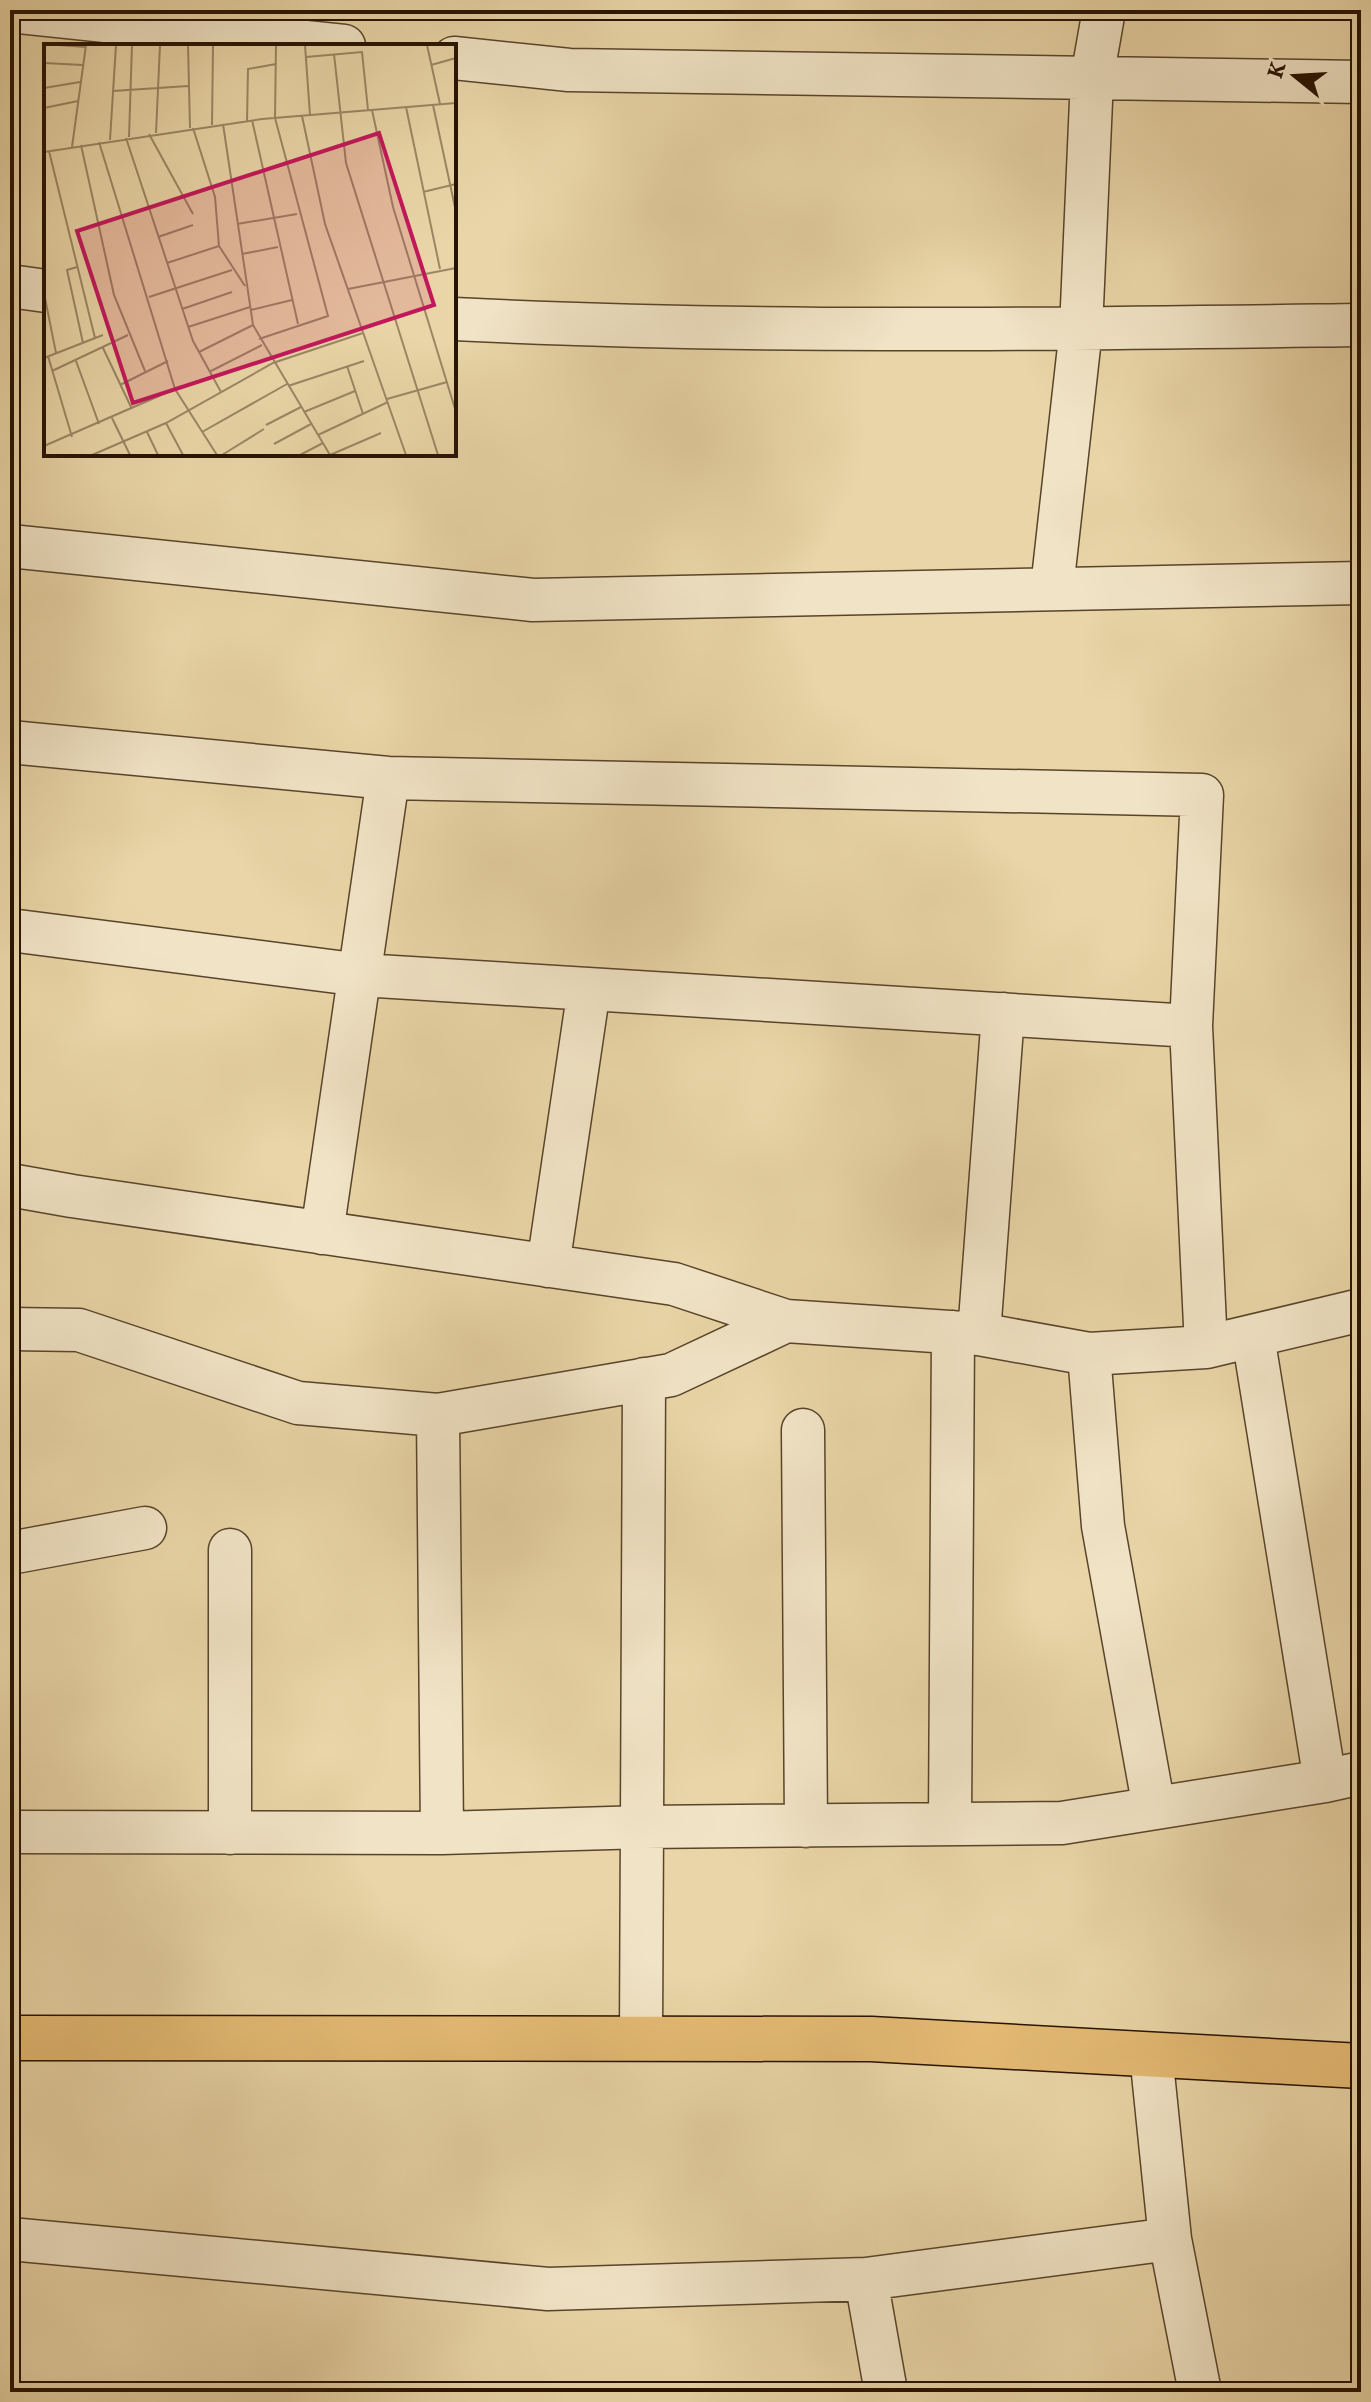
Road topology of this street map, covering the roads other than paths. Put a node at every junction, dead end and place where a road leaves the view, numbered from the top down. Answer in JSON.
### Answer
{"nodes":[{"id":1,"x":1104,"y":10,"type":"edge"},
{"id":2,"x":10,"y":11,"type":"edge"},
{"id":3,"x":325,"y":44,"type":"edge"},
{"id":4,"x":456,"y":58,"type":"edge"},
{"id":5,"x":1092,"y":78,"type":"junction"},
{"id":6,"x":1361,"y":82,"type":"edge"},
{"id":7,"x":10,"y":286,"type":"edge"},
{"id":8,"x":44,"y":291,"type":"edge"},
{"id":9,"x":456,"y":319,"type":"edge"},
{"id":10,"x":1361,"y":325,"type":"edge"},
{"id":11,"x":1081,"y":329,"type":"junction"},
{"id":12,"x":10,"y":546,"type":"edge"},
{"id":13,"x":1361,"y":583,"type":"edge"},
{"id":14,"x":1052,"y":588,"type":"junction"},
{"id":15,"x":10,"y":742,"type":"edge"},
{"id":16,"x":388,"y":778,"type":"junction"},
{"id":17,"x":10,"y":930,"type":"edge"},
{"id":18,"x":361,"y":975,"type":"junction"},
{"id":19,"x":589,"y":989,"type":"junction"},
{"id":20,"x":1003,"y":1014,"type":"junction"},
{"id":21,"x":1191,"y":1026,"type":"junction"},
{"id":22,"x":10,"y":1185,"type":"edge"},
{"id":23,"x":322,"y":1233,"type":"junction"},
{"id":24,"x":548,"y":1266,"type":"junction"},
{"id":25,"x":1361,"y":1310,"type":"edge"},
{"id":26,"x":786,"y":1321,"type":"junction"},
{"id":27,"x":10,"y":1329,"type":"edge"},
{"id":28,"x":966,"y":1333,"type":"junction"},
{"id":29,"x":1253,"y":1336,"type":"junction"},
{"id":30,"x":1206,"y":1347,"type":"junction"},
{"id":31,"x":1089,"y":1354,"type":"junction"},
{"id":32,"x":644,"y":1379,"type":"junction"},
{"id":33,"x":438,"y":1415,"type":"junction"},
{"id":34,"x":803,"y":1430,"type":"dead end"},
{"id":35,"x":145,"y":1528,"type":"dead end"},
{"id":36,"x":230,"y":1550,"type":"dead end"},
{"id":37,"x":10,"y":1553,"type":"edge"},
{"id":38,"x":1343,"y":1777,"type":"edge"},
{"id":39,"x":1154,"y":1808,"type":"junction"},
{"id":40,"x":950,"y":1824,"type":"junction"},
{"id":41,"x":806,"y":1826,"type":"junction"},
{"id":42,"x":644,"y":1827,"type":"junction"},
{"id":43,"x":10,"y":1832,"type":"edge"},
{"id":44,"x":230,"y":1833,"type":"junction"},
{"id":45,"x":442,"y":1833,"type":"junction"},
{"id":46,"x":10,"y":2038,"type":"edge"},
{"id":47,"x":641,"y":2039,"type":"junction"},
{"id":48,"x":1151,"y":2054,"type":"junction"},
{"id":49,"x":1361,"y":2066,"type":"edge"},
{"id":50,"x":10,"y":2239,"type":"edge"},
{"id":51,"x":1170,"y":2239,"type":"junction"},
{"id":52,"x":866,"y":2279,"type":"junction"},
{"id":53,"x":886,"y":2392,"type":"edge"},
{"id":54,"x":1200,"y":2392,"type":"edge"}],
"edges":[{"from":1,"to":5,"type":"street"},
{"from":2,"to":3,"type":"street"},
{"from":4,"to":5,"type":"street"},
{"from":5,"to":6,"type":"street"},
{"from":5,"to":11,"type":"street"},
{"from":7,"to":8,"type":"street"},
{"from":9,"to":11,"type":"street"},
{"from":10,"to":11,"type":"street"},
{"from":11,"to":14,"type":"street"},
{"from":12,"to":14,"type":"street"},
{"from":13,"to":14,"type":"street"},
{"from":15,"to":16,"type":"street"},
{"from":16,"to":18,"type":"street"},
{"from":16,"to":21,"type":"street"},
{"from":17,"to":18,"type":"street"},
{"from":18,"to":19,"type":"street"},
{"from":18,"to":23,"type":"street"},
{"from":19,"to":20,"type":"street"},
{"from":19,"to":24,"type":"street"},
{"from":20,"to":21,"type":"street"},
{"from":20,"to":28,"type":"street"},
{"from":21,"to":30,"type":"street"},
{"from":22,"to":23,"type":"street"},
{"from":23,"to":24,"type":"street"},
{"from":24,"to":26,"type":"street"},
{"from":25,"to":29,"type":"street"},
{"from":26,"to":28,"type":"street"},
{"from":26,"to":32,"type":"street"},
{"from":27,"to":33,"type":"street"},
{"from":28,"to":31,"type":"street"},
{"from":28,"to":40,"type":"street"},
{"from":29,"to":30,"type":"street"},
{"from":29,"to":38,"type":"street"},
{"from":30,"to":31,"type":"street"},
{"from":31,"to":39,"type":"street"},
{"from":32,"to":33,"type":"street"},
{"from":32,"to":42,"type":"street"},
{"from":33,"to":45,"type":"street"},
{"from":34,"to":41,"type":"street"},
{"from":35,"to":37,"type":"street"},
{"from":36,"to":44,"type":"street"},
{"from":38,"to":39,"type":"street"},
{"from":39,"to":40,"type":"street"},
{"from":40,"to":41,"type":"street"},
{"from":41,"to":42,"type":"street"},
{"from":42,"to":45,"type":"street"},
{"from":42,"to":47,"type":"street"},
{"from":43,"to":44,"type":"street"},
{"from":44,"to":45,"type":"street"},
{"from":46,"to":47,"type":"main road"},
{"from":47,"to":48,"type":"main road"},
{"from":48,"to":49,"type":"main road"},
{"from":48,"to":51,"type":"street"},
{"from":50,"to":52,"type":"street"},
{"from":51,"to":52,"type":"street"},
{"from":51,"to":54,"type":"street"},
{"from":52,"to":53,"type":"street"}]}
